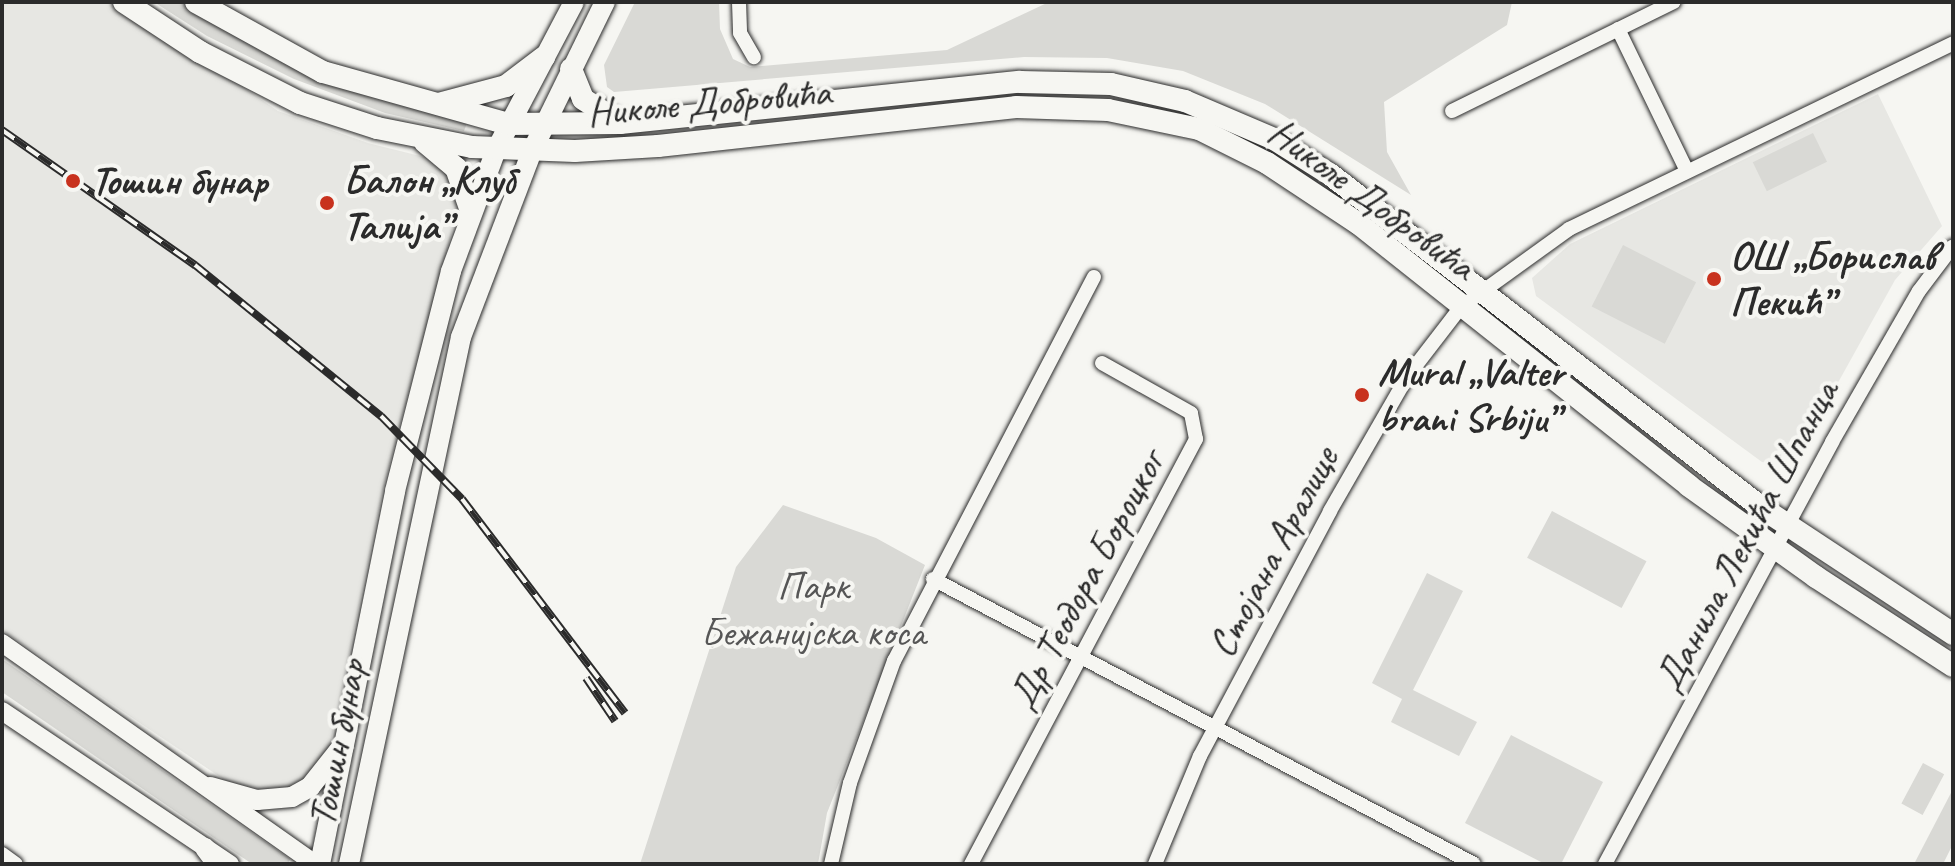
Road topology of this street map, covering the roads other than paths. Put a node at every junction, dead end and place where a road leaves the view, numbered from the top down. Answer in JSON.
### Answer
{"nodes":[{"id":1,"x":124,"y":2,"type":"edge"},
{"id":2,"x":196,"y":2,"type":"edge"},
{"id":3,"x":574,"y":2,"type":"edge"},
{"id":4,"x":605,"y":2,"type":"edge"},
{"id":5,"x":739,"y":2,"type":"edge"},
{"id":6,"x":1674,"y":2,"type":"edge"},
{"id":7,"x":1618,"y":29,"type":"junction"},
{"id":8,"x":1953,"y":43,"type":"edge"},
{"id":9,"x":544,"y":57,"type":"junction"},
{"id":10,"x":754,"y":57,"type":"dead end"},
{"id":11,"x":571,"y":69,"type":"junction"},
{"id":12,"x":430,"y":105,"type":"junction"},
{"id":13,"x":1452,"y":111,"type":"dead end"},
{"id":14,"x":620,"y":123,"type":"junction"},
{"id":15,"x":508,"y":124,"type":"junction"},
{"id":16,"x":545,"y":126,"type":"junction"},
{"id":17,"x":421,"y":138,"type":"junction"},
{"id":18,"x":496,"y":150,"type":"junction"},
{"id":19,"x":532,"y":151,"type":"junction"},
{"id":20,"x":1687,"y":171,"type":"junction"},
{"id":21,"x":471,"y":211,"type":"junction"},
{"id":22,"x":1953,"y":246,"type":"edge"},
{"id":23,"x":1094,"y":277,"type":"dead end"},
{"id":24,"x":1478,"y":290,"type":"junction"},
{"id":25,"x":1461,"y":307,"type":"junction"},
{"id":26,"x":1102,"y":363,"type":"dead end"},
{"id":27,"x":1787,"y":525,"type":"junction"},
{"id":28,"x":1774,"y":548,"type":"junction"},
{"id":29,"x":933,"y":579,"type":"junction"},
{"id":30,"x":1953,"y":634,"type":"edge"},
{"id":31,"x":2,"y":643,"type":"edge"},
{"id":32,"x":1082,"y":657,"type":"junction"},
{"id":33,"x":1953,"y":666,"type":"edge"},
{"id":34,"x":2,"y":711,"type":"edge"},
{"id":35,"x":1215,"y":728,"type":"junction"},
{"id":36,"x":344,"y":743,"type":"junction"},
{"id":37,"x":210,"y":787,"type":"junction"},
{"id":38,"x":2,"y":854,"type":"edge"},
{"id":39,"x":211,"y":856,"type":"edge"},
{"id":40,"x":16,"y":864,"type":"edge"},
{"id":41,"x":230,"y":864,"type":"edge"},
{"id":42,"x":318,"y":864,"type":"edge"},
{"id":43,"x":349,"y":864,"type":"edge"},
{"id":44,"x":831,"y":864,"type":"edge"},
{"id":45,"x":971,"y":864,"type":"edge"},
{"id":46,"x":1155,"y":864,"type":"edge"},
{"id":47,"x":1474,"y":864,"type":"edge"},
{"id":48,"x":1605,"y":864,"type":"edge"}],
"edges":[{"from":1,"to":17,"type":"main road","name":"Николе Добровића"},
{"from":2,"to":12,"type":"main road","name":"Николе Добровића"},
{"from":3,"to":9,"type":"main road","name":"Тошин бунар"},
{"from":4,"to":11,"type":"main road","name":"Тошин бунар"},
{"from":5,"to":10,"type":"street"},
{"from":6,"to":7,"type":"street"},
{"from":7,"to":13,"type":"street"},
{"from":7,"to":20,"type":"street"},
{"from":8,"to":20,"type":"street","name":"Стојана Аралице"},
{"from":9,"to":12,"type":"main road"},
{"from":9,"to":15,"type":"main road","name":"Тошин бунар"},
{"from":11,"to":14,"type":"main road"},
{"from":11,"to":16,"type":"main road","name":"Тошин бунар"},
{"from":12,"to":15,"type":"main road","name":"Николе Добровића"},
{"from":14,"to":16,"type":"main road","name":"Николе Добровића"},
{"from":14,"to":24,"type":"main road","name":"Николе Добровића"},
{"from":15,"to":16,"type":"main road","name":"Николе Добровића"},
{"from":15,"to":18,"type":"main road","name":"Тошин бунар"},
{"from":16,"to":19,"type":"main road","name":"Тошин бунар"},
{"from":17,"to":18,"type":"main road","name":"Николе Добровића"},
{"from":17,"to":21,"type":"main road"},
{"from":18,"to":19,"type":"main road","name":"Николе Добровића"},
{"from":18,"to":21,"type":"main road","name":"Тошин бунар"},
{"from":19,"to":25,"type":"main road","name":"Николе Добровића"},
{"from":19,"to":43,"type":"main road","name":"Тошин бунар"},
{"from":20,"to":24,"type":"street","name":"Стојана Аралице"},
{"from":21,"to":36,"type":"main road","name":"Тошин бунар"},
{"from":22,"to":27,"type":"street","name":"Данила Лекића Шпанца"},
{"from":23,"to":29,"type":"street"},
{"from":24,"to":25,"type":"street","name":"Стојана Аралице"},
{"from":24,"to":27,"type":"main road","name":"Николе Добровића"},
{"from":25,"to":28,"type":"main road","name":"Николе Добровића"},
{"from":25,"to":35,"type":"street","name":"Стојана Аралице"},
{"from":26,"to":32,"type":"street","name":"Др Теодора Бороцког"},
{"from":27,"to":28,"type":"street","name":"Данила Лекића Шпанца"},
{"from":27,"to":30,"type":"main road","name":"Николе Добровића"},
{"from":28,"to":33,"type":"main road","name":"Николе Добровића"},
{"from":28,"to":48,"type":"street","name":"Данила Лекића Шпанца"},
{"from":29,"to":32,"type":"street"},
{"from":29,"to":44,"type":"street"},
{"from":31,"to":37,"type":"street"},
{"from":32,"to":35,"type":"street"},
{"from":32,"to":45,"type":"street","name":"Др Теодора Бороцког"},
{"from":34,"to":39,"type":"street"},
{"from":35,"to":46,"type":"street","name":"Стојана Аралице"},
{"from":35,"to":47,"type":"street"},
{"from":36,"to":37,"type":"main road"},
{"from":36,"to":42,"type":"main road","name":"Тошин бунар"},
{"from":37,"to":42,"type":"street"},
{"from":38,"to":40,"type":"street"},
{"from":39,"to":41,"type":"street"}]}
